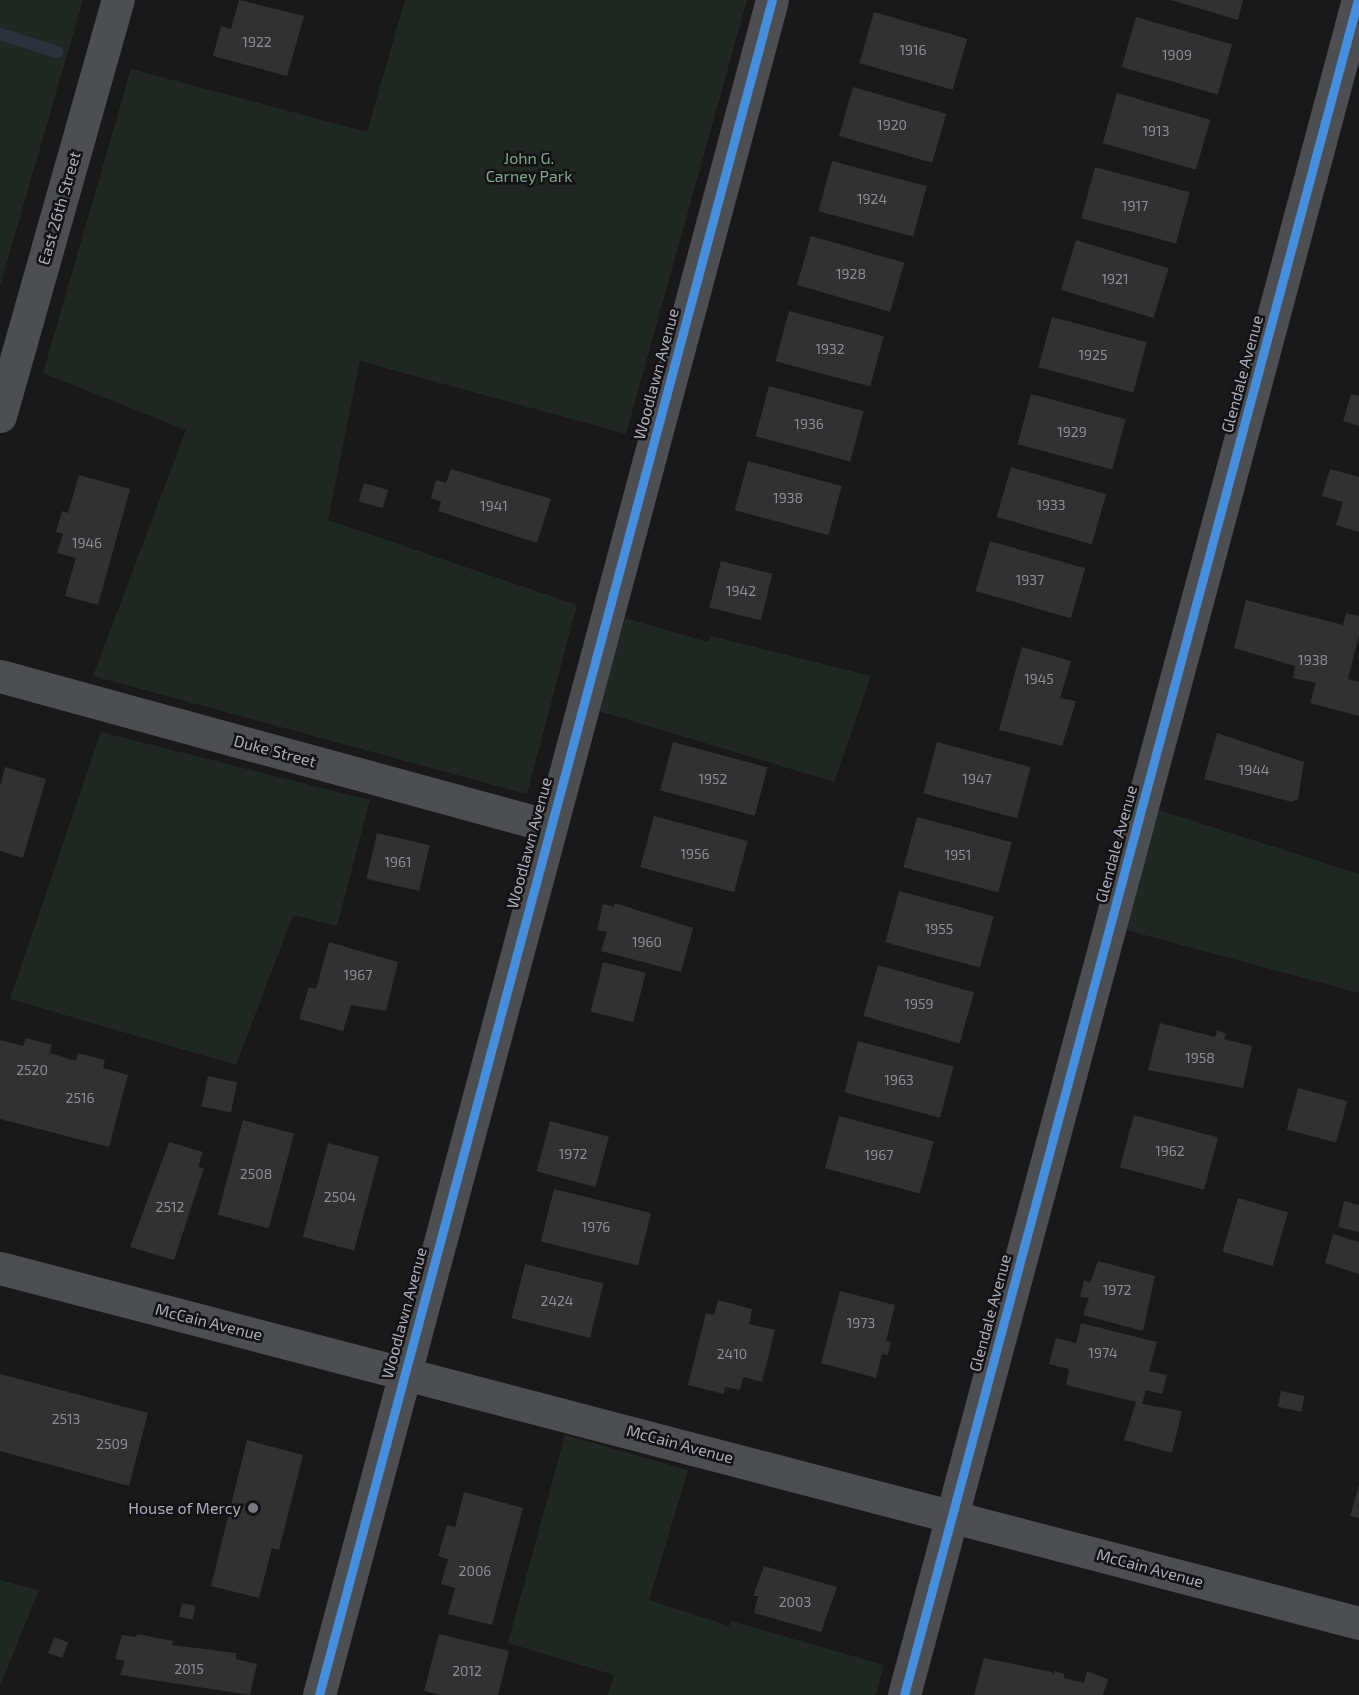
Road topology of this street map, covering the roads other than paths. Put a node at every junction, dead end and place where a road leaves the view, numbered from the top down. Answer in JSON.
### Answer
{"nodes":[{"id":1,"x":118,"y":0,"type":"edge"},
{"id":2,"x":772,"y":0,"type":"edge"},
{"id":3,"x":1358,"y":0,"type":"edge"},
{"id":4,"x":0,"y":416,"type":"edge"},
{"id":5,"x":0,"y":676,"type":"edge"},
{"id":6,"x":549,"y":826,"type":"junction"},
{"id":7,"x":0,"y":1268,"type":"edge"},
{"id":8,"x":403,"y":1372,"type":"junction"},
{"id":9,"x":952,"y":1516,"type":"junction"},
{"id":10,"x":1359,"y":1623,"type":"edge"},
{"id":11,"x":319,"y":1695,"type":"edge"},
{"id":12,"x":904,"y":1695,"type":"edge"}],
"edges":[{"from":1,"to":4,"type":"street","name":"East 26th Street"},
{"from":2,"to":6,"type":"street","name":"Woodlawn Avenue"},
{"from":3,"to":9,"type":"street","name":"Glendale Avenue"},
{"from":5,"to":6,"type":"street","name":"Duke Street"},
{"from":6,"to":8,"type":"street","name":"Woodlawn Avenue"},
{"from":7,"to":8,"type":"street","name":"McCain Avenue"},
{"from":8,"to":9,"type":"street","name":"McCain Avenue"},
{"from":8,"to":11,"type":"street","name":"Woodlawn Avenue"},
{"from":9,"to":10,"type":"street","name":"McCain Avenue"},
{"from":9,"to":12,"type":"street","name":"Glendale Avenue"}]}
